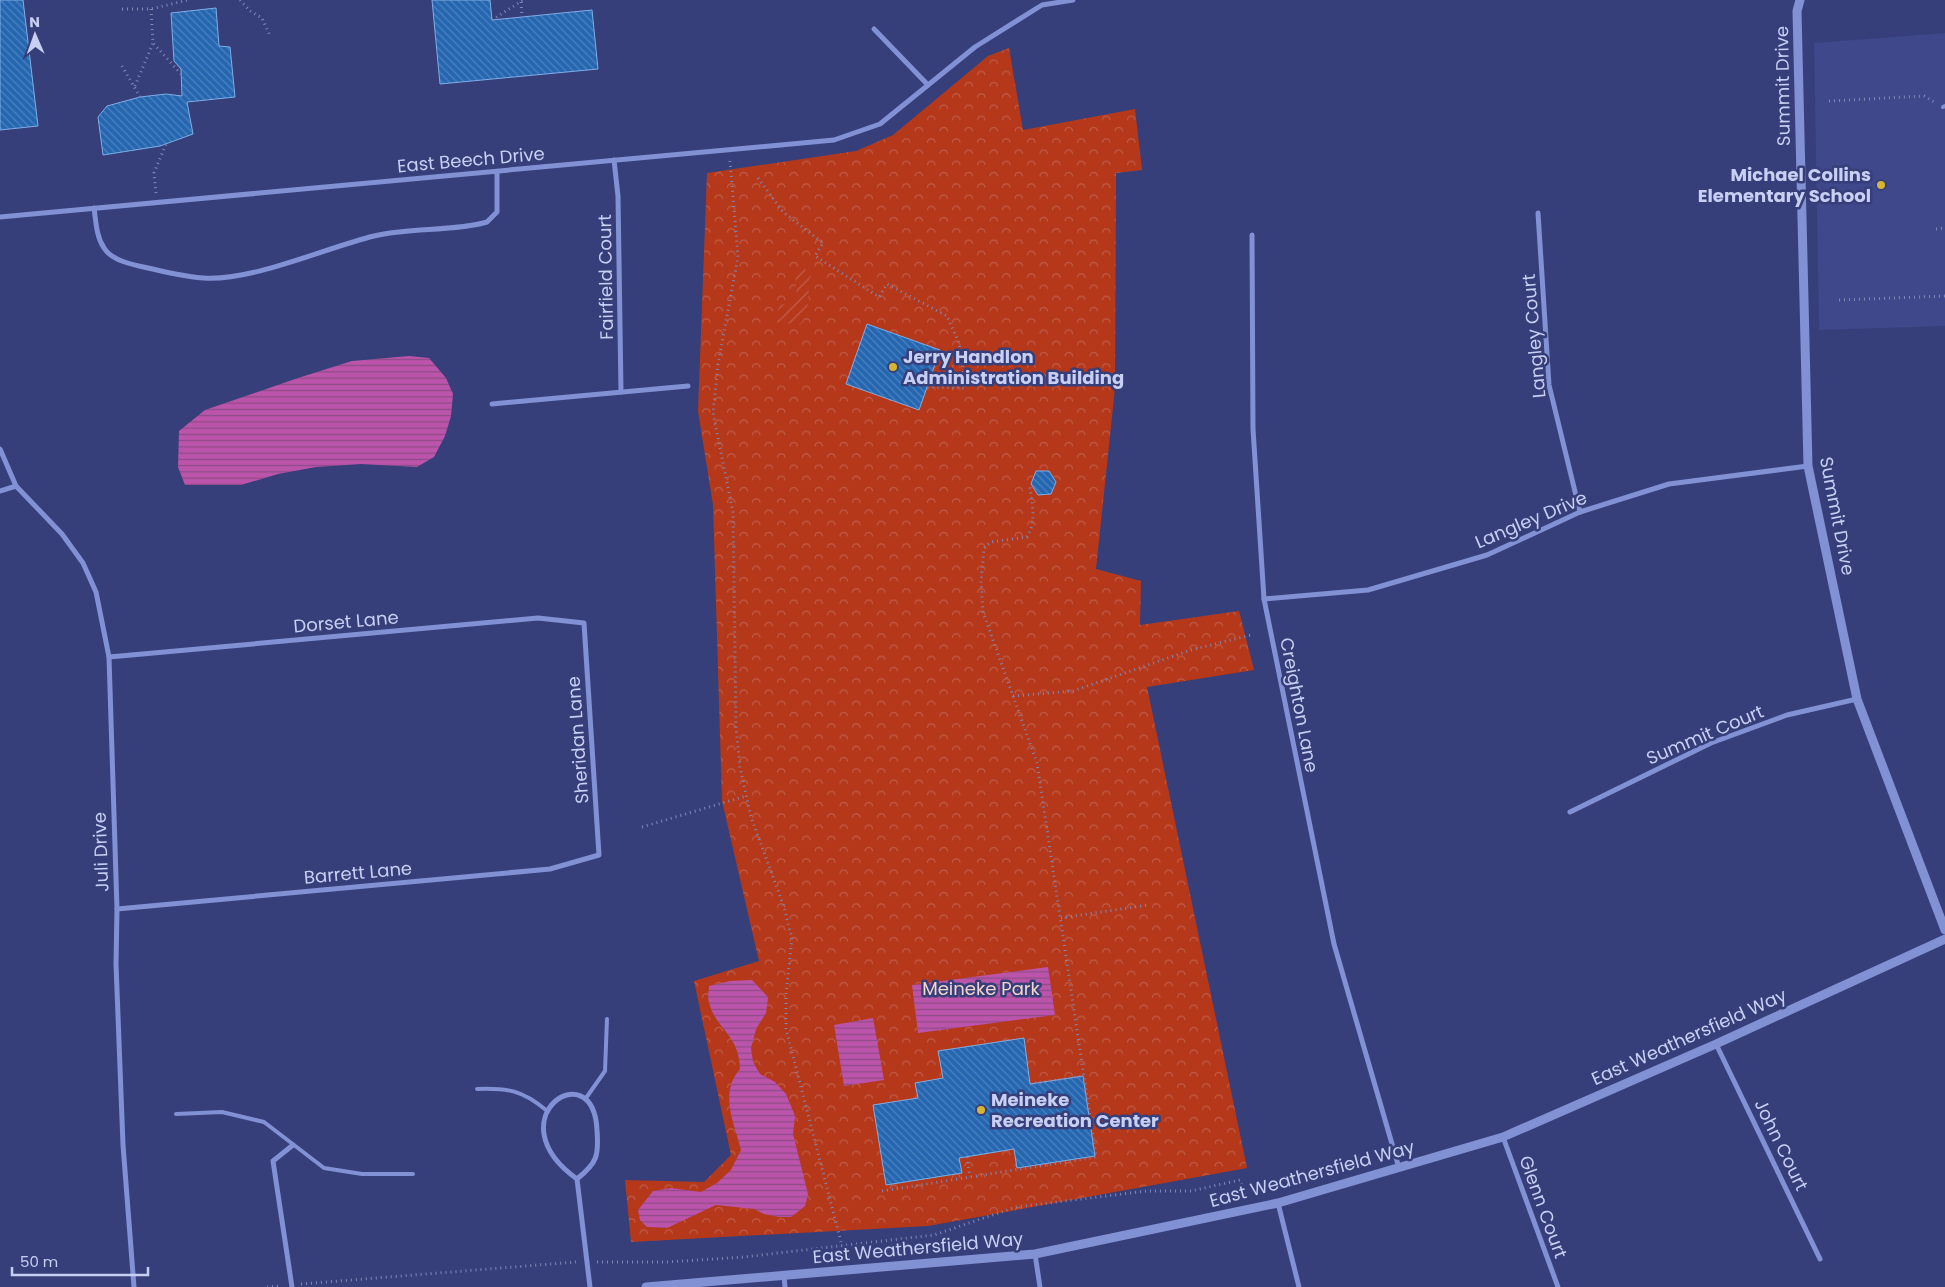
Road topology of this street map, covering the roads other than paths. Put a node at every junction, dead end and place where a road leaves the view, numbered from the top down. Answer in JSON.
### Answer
{"nodes":[{"id":1,"x":1073,"y":0,"type":"edge"},
{"id":2,"x":1800,"y":0,"type":"edge"},
{"id":3,"x":874,"y":29,"type":"dead end"},
{"id":4,"x":928,"y":85,"type":"junction"},
{"id":5,"x":614,"y":160,"type":"junction"},
{"id":6,"x":496,"y":172,"type":"junction"},
{"id":7,"x":94,"y":208,"type":"junction"},
{"id":8,"x":1538,"y":214,"type":"dead end"},
{"id":9,"x":0,"y":217,"type":"edge"},
{"id":10,"x":1252,"y":235,"type":"dead end"},
{"id":11,"x":688,"y":386,"type":"dead end"},
{"id":12,"x":622,"y":392,"type":"junction"},
{"id":13,"x":492,"y":404,"type":"dead end"},
{"id":14,"x":0,"y":449,"type":"edge"},
{"id":15,"x":1808,"y":466,"type":"junction"},
{"id":16,"x":16,"y":486,"type":"junction"},
{"id":17,"x":0,"y":491,"type":"edge"},
{"id":18,"x":1580,"y":512,"type":"junction"},
{"id":19,"x":1264,"y":599,"type":"junction"},
{"id":20,"x":584,"y":623,"type":"joint"},
{"id":21,"x":109,"y":657,"type":"junction"},
{"id":22,"x":1857,"y":699,"type":"junction"},
{"id":23,"x":1570,"y":812,"type":"dead end"},
{"id":24,"x":599,"y":855,"type":"joint"},
{"id":25,"x":117,"y":909,"type":"junction"},
{"id":26,"x":1945,"y":930,"type":"edge"},
{"id":27,"x":1945,"y":939,"type":"edge"},
{"id":28,"x":607,"y":1019,"type":"dead end"},
{"id":29,"x":1716,"y":1044,"type":"junction"},
{"id":30,"x":477,"y":1089,"type":"dead end"},
{"id":31,"x":586,"y":1098,"type":"junction"},
{"id":32,"x":546,"y":1110,"type":"junction"},
{"id":33,"x":176,"y":1114,"type":"dead end"},
{"id":34,"x":1503,"y":1137,"type":"junction"},
{"id":35,"x":293,"y":1145,"type":"junction"},
{"id":36,"x":1399,"y":1169,"type":"junction"},
{"id":37,"x":413,"y":1174,"type":"dead end"},
{"id":38,"x":576,"y":1179,"type":"junction"},
{"id":39,"x":1278,"y":1204,"type":"junction"},
{"id":40,"x":1035,"y":1254,"type":"junction"},
{"id":41,"x":1820,"y":1259,"type":"dead end"},
{"id":42,"x":784,"y":1276,"type":"junction"},
{"id":43,"x":291,"y":1286,"type":"edge"},
{"id":44,"x":134,"y":1287,"type":"edge"},
{"id":45,"x":590,"y":1287,"type":"edge"},
{"id":46,"x":646,"y":1287,"type":"edge"},
{"id":47,"x":785,"y":1287,"type":"edge"},
{"id":48,"x":1040,"y":1287,"type":"edge"},
{"id":49,"x":1299,"y":1287,"type":"edge"},
{"id":50,"x":1558,"y":1287,"type":"edge"}],
"edges":[{"from":1,"to":4,"type":"street","name":"East Beech Drive"},
{"from":2,"to":15,"type":"street","name":"Summit Drive"},
{"from":3,"to":4,"type":"street"},
{"from":4,"to":5,"type":"street","name":"East Beech Drive"},
{"from":5,"to":6,"type":"street","name":"East Beech Drive"},
{"from":5,"to":12,"type":"street","name":"Fairfield Court"},
{"from":6,"to":7,"type":"street","name":"East Beech Drive"},
{"from":6,"to":7,"type":"street"},
{"from":7,"to":9,"type":"street","name":"East Beech Drive"},
{"from":8,"to":18,"type":"street","name":"Langley Court"},
{"from":10,"to":19,"type":"street","name":"Creighton Lane"},
{"from":11,"to":12,"type":"street"},
{"from":12,"to":13,"type":"street"},
{"from":14,"to":16,"type":"street","name":"Juli Drive"},
{"from":15,"to":18,"type":"street","name":"Langley Drive"},
{"from":15,"to":22,"type":"street","name":"Summit Drive"},
{"from":16,"to":17,"type":"street"},
{"from":16,"to":21,"type":"street","name":"Juli Drive"},
{"from":18,"to":19,"type":"street","name":"Langley Drive"},
{"from":19,"to":36,"type":"street","name":"Creighton Lane"},
{"from":20,"to":21,"type":"street","name":"Dorset Lane"},
{"from":20,"to":24,"type":"street","name":"Sheridan Lane"},
{"from":21,"to":25,"type":"street","name":"Juli Drive"},
{"from":22,"to":23,"type":"street","name":"Summit Court"},
{"from":22,"to":26,"type":"street","name":"Summit Drive"},
{"from":24,"to":25,"type":"street","name":"Barrett Lane"},
{"from":25,"to":44,"type":"street","name":"Juli Drive"},
{"from":27,"to":29,"type":"street","name":"East Weathersfield Way"},
{"from":28,"to":31,"type":"lane"},
{"from":29,"to":34,"type":"street","name":"East Weathersfield Way"},
{"from":29,"to":41,"type":"street","name":"John Court"},
{"from":30,"to":32,"type":"lane"},
{"from":31,"to":32,"type":"street"},
{"from":31,"to":38,"type":"street"},
{"from":32,"to":38,"type":"street"},
{"from":33,"to":35,"type":"lane"},
{"from":34,"to":36,"type":"street","name":"East Weathersfield Way"},
{"from":34,"to":50,"type":"street","name":"Glenn Court"},
{"from":35,"to":37,"type":"lane"},
{"from":35,"to":43,"type":"street"},
{"from":36,"to":39,"type":"street","name":"East Weathersfield Way"},
{"from":38,"to":45,"type":"street"},
{"from":39,"to":40,"type":"street","name":"East Weathersfield Way"},
{"from":39,"to":49,"type":"street"},
{"from":40,"to":42,"type":"street","name":"East Weathersfield Way"},
{"from":40,"to":48,"type":"street"},
{"from":42,"to":46,"type":"street","name":"East Weathersfield Way"},
{"from":42,"to":47,"type":"street"}]}
